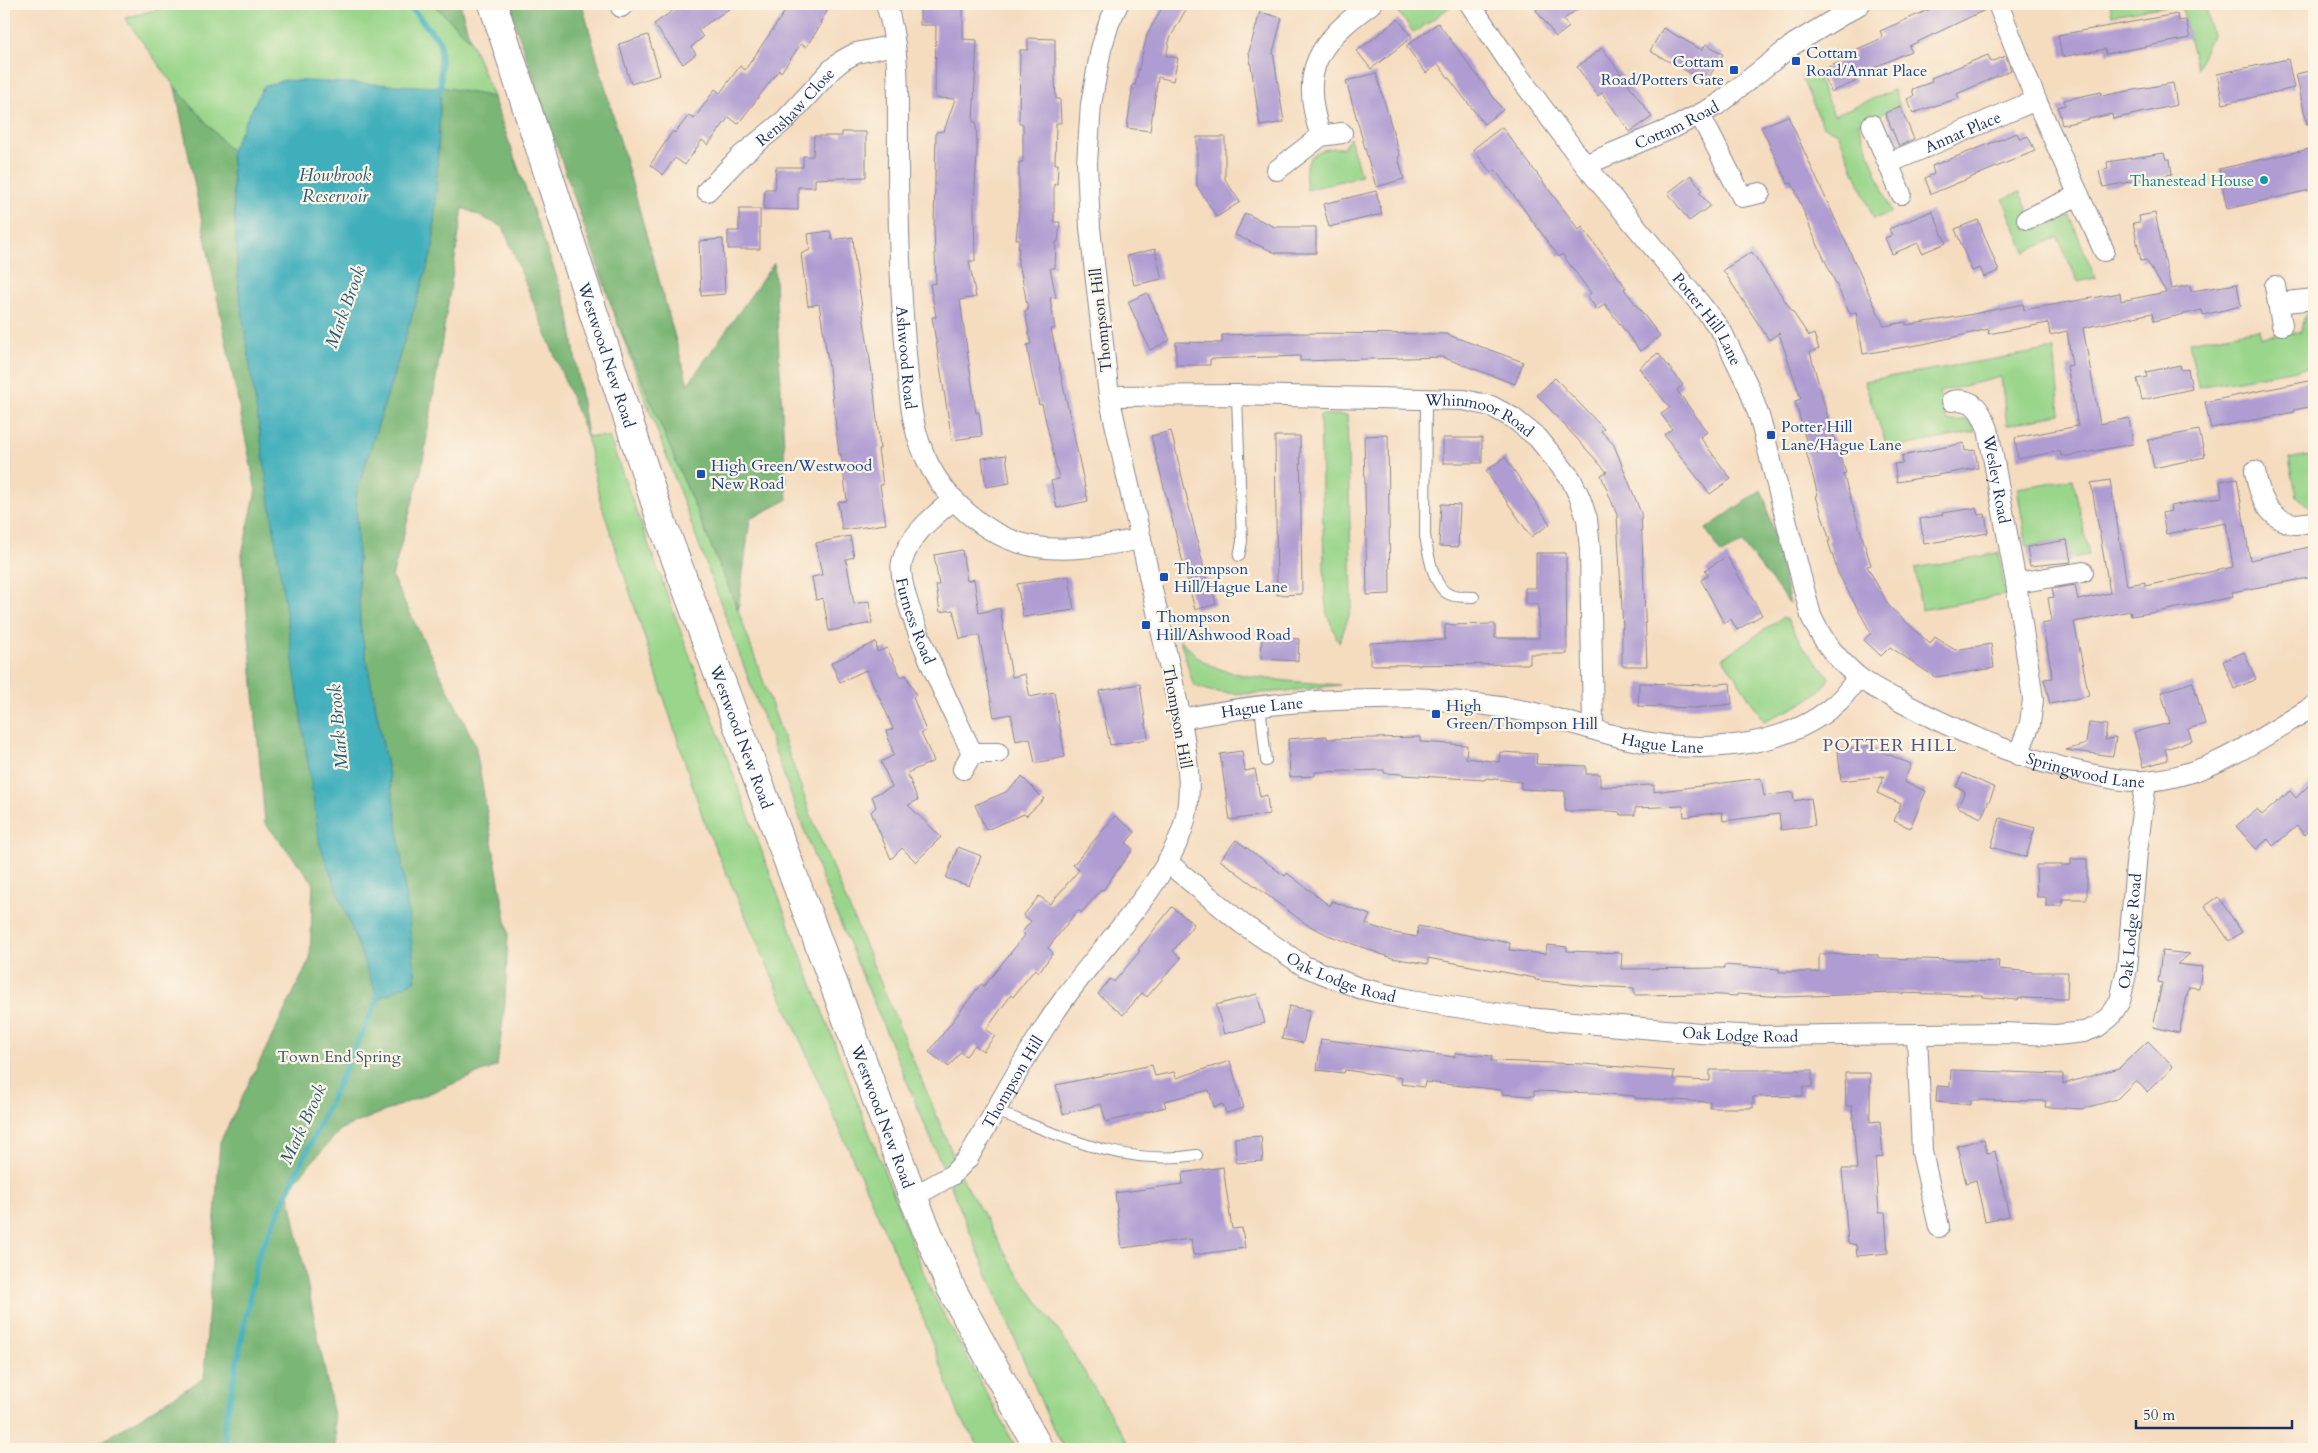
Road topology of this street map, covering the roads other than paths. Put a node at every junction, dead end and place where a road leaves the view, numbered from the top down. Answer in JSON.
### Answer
{"nodes":[{"id":1,"x":493,"y":4,"type":"edge"},
{"id":2,"x":886,"y":4,"type":"edge"},
{"id":3,"x":1118,"y":4,"type":"edge"},
{"id":4,"x":1371,"y":4,"type":"edge"},
{"id":5,"x":1470,"y":4,"type":"edge"},
{"id":6,"x":1860,"y":4,"type":"edge"},
{"id":7,"x":1998,"y":4,"type":"edge"},
{"id":8,"x":895,"y":45,"type":"junction"},
{"id":9,"x":2036,"y":100,"type":"junction"},
{"id":10,"x":1700,"y":115,"type":"junction"},
{"id":11,"x":1872,"y":125,"type":"dead end"},
{"id":12,"x":1342,"y":133,"type":"dead end"},
{"id":13,"x":1321,"y":136,"type":"junction"},
{"id":14,"x":1889,"y":163,"type":"junction"},
{"id":15,"x":1585,"y":165,"type":"junction"},
{"id":16,"x":1277,"y":170,"type":"dead end"},
{"id":17,"x":707,"y":191,"type":"dead end"},
{"id":18,"x":1760,"y":193,"type":"dead end"},
{"id":19,"x":1901,"y":194,"type":"dead end"},
{"id":20,"x":2079,"y":196,"type":"junction"},
{"id":21,"x":2027,"y":219,"type":"dead end"},
{"id":22,"x":2104,"y":250,"type":"dead end"},
{"id":23,"x":2314,"y":299,"type":"edge"},
{"id":24,"x":2282,"y":324,"type":"dead end"},
{"id":25,"x":1237,"y":395,"type":"junction"},
{"id":26,"x":1109,"y":396,"type":"junction"},
{"id":27,"x":1426,"y":398,"type":"junction"},
{"id":28,"x":1952,"y":400,"type":"dead end"},
{"id":29,"x":2255,"y":471,"type":"dead end"},
{"id":30,"x":954,"y":499,"type":"junction"},
{"id":31,"x":2314,"y":522,"type":"edge"},
{"id":32,"x":1141,"y":539,"type":"junction"},
{"id":33,"x":1240,"y":556,"type":"dead end"},
{"id":34,"x":2083,"y":572,"type":"dead end"},
{"id":35,"x":2016,"y":583,"type":"junction"},
{"id":36,"x":1474,"y":597,"type":"dead end"},
{"id":37,"x":1858,"y":677,"type":"junction"},
{"id":38,"x":1260,"y":704,"type":"junction"},
{"id":39,"x":2314,"y":706,"type":"edge"},
{"id":40,"x":1181,"y":719,"type":"junction"},
{"id":41,"x":1593,"y":729,"type":"junction"},
{"id":42,"x":998,"y":754,"type":"dead end"},
{"id":43,"x":2018,"y":755,"type":"junction"},
{"id":44,"x":1266,"y":761,"type":"dead end"},
{"id":45,"x":2146,"y":781,"type":"junction"},
{"id":46,"x":1167,"y":862,"type":"junction"},
{"id":47,"x":1917,"y":1034,"type":"junction"},
{"id":48,"x":996,"y":1111,"type":"junction"},
{"id":49,"x":1197,"y":1155,"type":"dead end"},
{"id":50,"x":913,"y":1197,"type":"junction"},
{"id":51,"x":1939,"y":1228,"type":"dead end"},
{"id":52,"x":1039,"y":1449,"type":"edge"}],
"edges":[{"from":1,"to":50,"type":"highway","name":"Westwood New Road"},
{"from":2,"to":8,"type":"street","name":"Ashwood Road"},
{"from":3,"to":26,"type":"street","name":"Thompson Hill"},
{"from":4,"to":13,"type":"street"},
{"from":5,"to":15,"type":"street","name":"Potter Hill Lane"},
{"from":6,"to":10,"type":"street","name":"Cottam Road"},
{"from":7,"to":9,"type":"street"},
{"from":8,"to":17,"type":"street","name":"Renshaw Close"},
{"from":8,"to":30,"type":"street","name":"Ashwood Road"},
{"from":9,"to":14,"type":"street","name":"Annat Place"},
{"from":9,"to":20,"type":"street"},
{"from":10,"to":15,"type":"street","name":"Cottam Road"},
{"from":10,"to":18,"type":"street"},
{"from":11,"to":14,"type":"street"},
{"from":12,"to":13,"type":"street"},
{"from":13,"to":16,"type":"street"},
{"from":14,"to":19,"type":"street"},
{"from":15,"to":37,"type":"street","name":"Potter Hill Lane"},
{"from":20,"to":21,"type":"street"},
{"from":20,"to":22,"type":"street"},
{"from":23,"to":24,"type":"street"},
{"from":25,"to":26,"type":"street","name":"Whinmoor Road"},
{"from":25,"to":27,"type":"street","name":"Whinmoor Road"},
{"from":25,"to":33,"type":"lane"},
{"from":26,"to":32,"type":"street","name":"Thompson Hill"},
{"from":27,"to":36,"type":"lane"},
{"from":27,"to":41,"type":"street","name":"Whinmoor Road"},
{"from":28,"to":35,"type":"street","name":"Wesley Road"},
{"from":29,"to":31,"type":"street"},
{"from":30,"to":32,"type":"street","name":"Ashwood Road"},
{"from":30,"to":42,"type":"street","name":"Furness Road"},
{"from":32,"to":40,"type":"street","name":"Thompson Hill"},
{"from":34,"to":35,"type":"street"},
{"from":35,"to":43,"type":"street","name":"Wesley Road"},
{"from":37,"to":41,"type":"street","name":"Hague Lane"},
{"from":37,"to":43,"type":"street","name":"Springwood Lane"},
{"from":38,"to":40,"type":"street","name":"Hague Lane"},
{"from":38,"to":41,"type":"street","name":"Hague Lane"},
{"from":38,"to":44,"type":"lane"},
{"from":39,"to":45,"type":"street","name":"Springwood Lane"},
{"from":40,"to":46,"type":"street","name":"Thompson Hill"},
{"from":43,"to":45,"type":"street","name":"Springwood Lane"},
{"from":45,"to":47,"type":"street","name":"Oak Lodge Road"},
{"from":46,"to":47,"type":"street","name":"Oak Lodge Road"},
{"from":46,"to":48,"type":"street","name":"Thompson Hill"},
{"from":47,"to":51,"type":"street"},
{"from":48,"to":49,"type":"lane"},
{"from":48,"to":50,"type":"street","name":"Thompson Hill"},
{"from":50,"to":52,"type":"highway","name":"Westwood New Road"}]}
